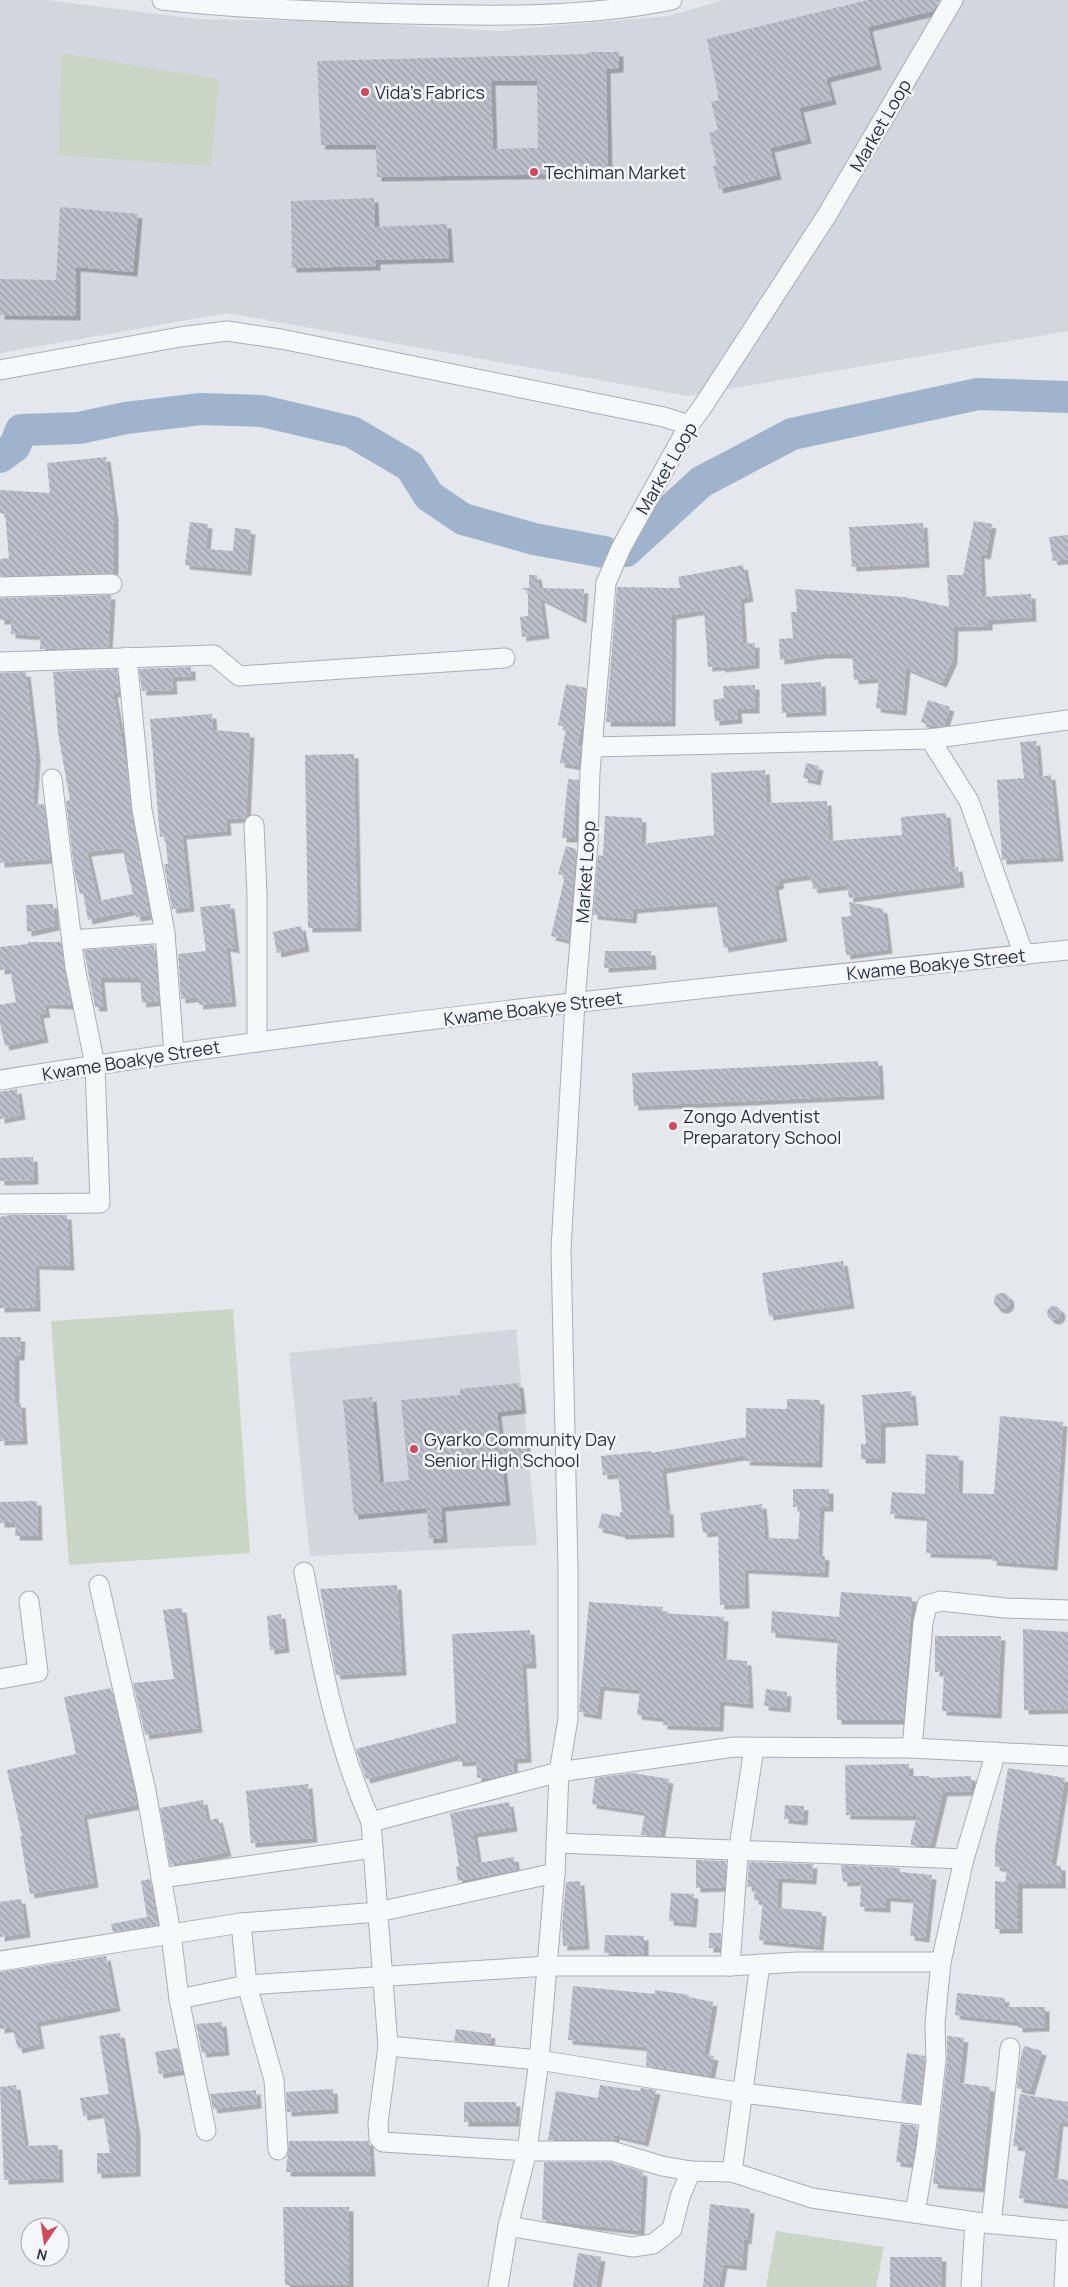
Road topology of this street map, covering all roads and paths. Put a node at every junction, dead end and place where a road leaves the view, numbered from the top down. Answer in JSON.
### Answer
{"nodes":[{"id":1,"x":162,"y":0,"type":"edge"},
{"id":2,"x":672,"y":0,"type":"edge"},
{"id":3,"x":953,"y":0,"type":"edge"},
{"id":4,"x":186,"y":1,"type":"edge"},
{"id":5,"x":642,"y":3,"type":"edge"},
{"id":6,"x":324,"y":6,"type":"edge"},
{"id":7,"x":486,"y":8,"type":"edge"},
{"id":8,"x":0,"y":370,"type":"edge"},
{"id":9,"x":688,"y":424,"type":"junction"},
{"id":10,"x":112,"y":584,"type":"dead end"},
{"id":11,"x":0,"y":587,"type":"edge"},
{"id":12,"x":127,"y":657,"type":"junction"},
{"id":13,"x":505,"y":658,"type":"dead end"},
{"id":14,"x":0,"y":662,"type":"edge"},
{"id":15,"x":1068,"y":720,"type":"edge"},
{"id":16,"x":930,"y":739,"type":"junction"},
{"id":17,"x":592,"y":747,"type":"junction"},
{"id":18,"x":52,"y":779,"type":"dead end"},
{"id":19,"x":254,"y":825,"type":"dead end"},
{"id":20,"x":165,"y":933,"type":"junction"},
{"id":21,"x":72,"y":940,"type":"junction"},
{"id":22,"x":1068,"y":950,"type":"edge"},
{"id":23,"x":1024,"y":955,"type":"junction"},
{"id":24,"x":575,"y":1002,"type":"junction"},
{"id":25,"x":257,"y":1042,"type":"junction"},
{"id":26,"x":174,"y":1053,"type":"junction"},
{"id":27,"x":95,"y":1065,"type":"junction"},
{"id":28,"x":0,"y":1080,"type":"edge"},
{"id":29,"x":0,"y":1204,"type":"edge"},
{"id":30,"x":304,"y":1572,"type":"dead end"},
{"id":31,"x":98,"y":1585,"type":"dead end"},
{"id":32,"x":29,"y":1601,"type":"dead end"},
{"id":33,"x":1068,"y":1610,"type":"edge"},
{"id":34,"x":0,"y":1679,"type":"edge"},
{"id":35,"x":754,"y":1748,"type":"junction"},
{"id":36,"x":912,"y":1748,"type":"junction"},
{"id":37,"x":996,"y":1752,"type":"junction"},
{"id":38,"x":1068,"y":1756,"type":"edge"},
{"id":39,"x":558,"y":1772,"type":"junction"},
{"id":40,"x":371,"y":1822,"type":"junction"},
{"id":41,"x":556,"y":1843,"type":"junction"},
{"id":42,"x":372,"y":1848,"type":"junction"},
{"id":43,"x":738,"y":1850,"type":"junction"},
{"id":44,"x":964,"y":1859,"type":"junction"},
{"id":45,"x":555,"y":1873,"type":"junction"},
{"id":46,"x":161,"y":1878,"type":"junction"},
{"id":47,"x":378,"y":1912,"type":"junction"},
{"id":48,"x":241,"y":1923,"type":"junction"},
{"id":49,"x":171,"y":1934,"type":"junction"},
{"id":50,"x":0,"y":1961,"type":"edge"},
{"id":51,"x":941,"y":1962,"type":"junction"},
{"id":52,"x":760,"y":1964,"type":"junction"},
{"id":53,"x":548,"y":1966,"type":"junction"},
{"id":54,"x":730,"y":1966,"type":"junction"},
{"id":55,"x":383,"y":1976,"type":"junction"},
{"id":56,"x":246,"y":1985,"type":"junction"},
{"id":57,"x":179,"y":1999,"type":"junction"},
{"id":58,"x":388,"y":2046,"type":"junction"},
{"id":59,"x":1010,"y":2048,"type":"dead end"},
{"id":60,"x":539,"y":2060,"type":"junction"},
{"id":61,"x":743,"y":2093,"type":"junction"},
{"id":62,"x":929,"y":2116,"type":"junction"},
{"id":63,"x":206,"y":2131,"type":"dead end"},
{"id":64,"x":278,"y":2150,"type":"dead end"},
{"id":65,"x":527,"y":2152,"type":"junction"},
{"id":66,"x":691,"y":2171,"type":"junction"},
{"id":67,"x":732,"y":2172,"type":"junction"},
{"id":68,"x":915,"y":2213,"type":"junction"},
{"id":69,"x":983,"y":2223,"type":"junction"},
{"id":70,"x":508,"y":2226,"type":"junction"},
{"id":71,"x":1067,"y":2230,"type":"edge"},
{"id":72,"x":498,"y":2287,"type":"edge"},
{"id":73,"x":971,"y":2287,"type":"edge"},
{"id":74,"x":1064,"y":2287,"type":"edge"}],
"edges":[{"from":1,"to":4,"type":"street"},
{"from":2,"to":5,"type":"street"},
{"from":3,"to":9,"type":"street","name":"Market Loop"},
{"from":4,"to":6,"type":"street"},
{"from":5,"to":7,"type":"street"},
{"from":6,"to":7,"type":"street"},
{"from":8,"to":9,"type":"street"},
{"from":9,"to":17,"type":"street","name":"Market Loop"},
{"from":10,"to":11,"type":"street"},
{"from":12,"to":13,"type":"street"},
{"from":12,"to":14,"type":"street"},
{"from":12,"to":20,"type":"street"},
{"from":15,"to":16,"type":"street"},
{"from":16,"to":17,"type":"street"},
{"from":16,"to":23,"type":"street"},
{"from":17,"to":24,"type":"street","name":"Market Loop"},
{"from":18,"to":21,"type":"street"},
{"from":19,"to":25,"type":"street"},
{"from":20,"to":21,"type":"street"},
{"from":20,"to":26,"type":"street"},
{"from":21,"to":27,"type":"street"},
{"from":22,"to":23,"type":"street","name":"Kwame Boakye Street"},
{"from":23,"to":24,"type":"street","name":"Kwame Boakye Street"},
{"from":24,"to":25,"type":"street","name":"Kwame Boakye Street"},
{"from":24,"to":39,"type":"street","name":"Market Loop"},
{"from":25,"to":26,"type":"street","name":"Kwame Boakye Street"},
{"from":26,"to":27,"type":"street","name":"Kwame Boakye Street"},
{"from":27,"to":28,"type":"street","name":"Kwame Boakye Street"},
{"from":27,"to":29,"type":"street"},
{"from":30,"to":40,"type":"street"},
{"from":31,"to":46,"type":"street"},
{"from":32,"to":34,"type":"street"},
{"from":33,"to":36,"type":"street"},
{"from":35,"to":36,"type":"street"},
{"from":35,"to":39,"type":"street"},
{"from":35,"to":43,"type":"street"},
{"from":36,"to":37,"type":"street"},
{"from":37,"to":38,"type":"street"},
{"from":37,"to":44,"type":"street"},
{"from":39,"to":40,"type":"street"},
{"from":39,"to":41,"type":"street","name":"Market Loop"},
{"from":40,"to":42,"type":"street"},
{"from":41,"to":43,"type":"street"},
{"from":41,"to":45,"type":"street","name":"Market Loop"},
{"from":42,"to":46,"type":"street"},
{"from":42,"to":47,"type":"street"},
{"from":43,"to":44,"type":"street"},
{"from":43,"to":54,"type":"street"},
{"from":44,"to":51,"type":"street"},
{"from":45,"to":47,"type":"street"},
{"from":45,"to":53,"type":"street","name":"Market Loop"},
{"from":46,"to":49,"type":"street"},
{"from":47,"to":48,"type":"street"},
{"from":47,"to":55,"type":"street"},
{"from":48,"to":49,"type":"street"},
{"from":48,"to":56,"type":"street"},
{"from":49,"to":50,"type":"street"},
{"from":49,"to":57,"type":"street"},
{"from":51,"to":52,"type":"street"},
{"from":51,"to":62,"type":"street"},
{"from":52,"to":54,"type":"street"},
{"from":52,"to":61,"type":"street"},
{"from":53,"to":54,"type":"street"},
{"from":53,"to":55,"type":"street"},
{"from":53,"to":60,"type":"street","name":"Market Loop"},
{"from":55,"to":56,"type":"street"},
{"from":55,"to":58,"type":"street"},
{"from":56,"to":57,"type":"street"},
{"from":56,"to":64,"type":"street"},
{"from":57,"to":63,"type":"street"},
{"from":58,"to":60,"type":"street"},
{"from":58,"to":65,"type":"street"},
{"from":59,"to":69,"type":"street"},
{"from":60,"to":61,"type":"street"},
{"from":60,"to":65,"type":"street","name":"Market Loop"},
{"from":61,"to":62,"type":"street"},
{"from":61,"to":67,"type":"street"},
{"from":62,"to":68,"type":"street"},
{"from":65,"to":66,"type":"street"},
{"from":65,"to":70,"type":"street","name":"Market Loop"},
{"from":66,"to":67,"type":"street"},
{"from":66,"to":70,"type":"street"},
{"from":67,"to":68,"type":"street"},
{"from":68,"to":69,"type":"street"},
{"from":69,"to":71,"type":"street"},
{"from":69,"to":73,"type":"street"},
{"from":70,"to":72,"type":"street","name":"Market Loop"},
{"from":71,"to":74,"type":"street"}]}
